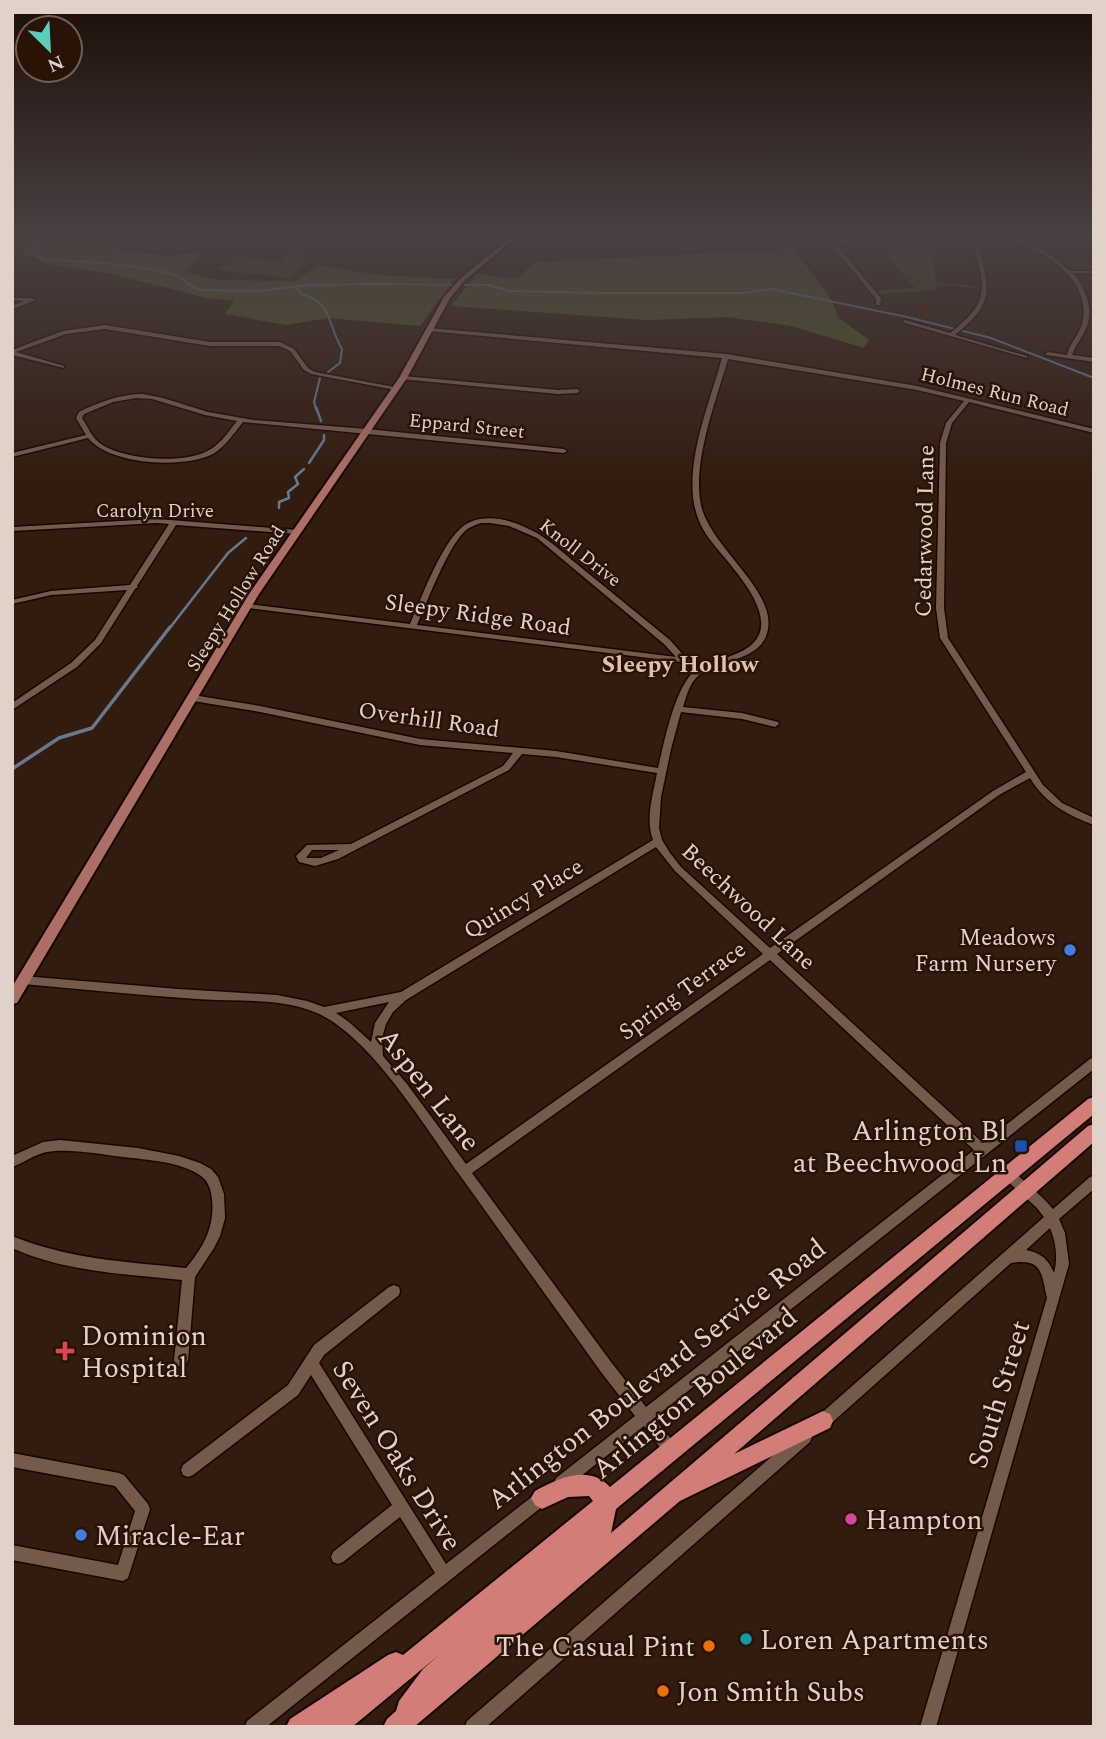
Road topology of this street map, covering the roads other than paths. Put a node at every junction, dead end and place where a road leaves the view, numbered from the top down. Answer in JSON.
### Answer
{"nodes":[{"id":1,"x":436,"y":318,"type":"edge"},
{"id":2,"x":972,"y":318,"type":"edge"},
{"id":3,"x":1085,"y":318,"type":"edge"},
{"id":4,"x":905,"y":322,"type":"dead end"},
{"id":5,"x":429,"y":330,"type":"junction"},
{"id":6,"x":952,"y":334,"type":"junction"},
{"id":7,"x":12,"y":352,"type":"edge"},
{"id":8,"x":1048,"y":354,"type":"dead end"},
{"id":9,"x":726,"y":356,"type":"junction"},
{"id":10,"x":1069,"y":356,"type":"junction"},
{"id":11,"x":1025,"y":357,"type":"dead end"},
{"id":12,"x":1094,"y":360,"type":"edge"},
{"id":13,"x":62,"y":367,"type":"dead end"},
{"id":14,"x":403,"y":378,"type":"junction"},
{"id":15,"x":396,"y":388,"type":"junction"},
{"id":16,"x":576,"y":391,"type":"dead end"},
{"id":17,"x":968,"y":400,"type":"junction"},
{"id":18,"x":241,"y":419,"type":"junction"},
{"id":19,"x":1094,"y":431,"type":"edge"},
{"id":20,"x":366,"y":432,"type":"junction"},
{"id":21,"x":90,"y":436,"type":"junction"},
{"id":22,"x":564,"y":451,"type":"dead end"},
{"id":23,"x":12,"y":455,"type":"edge"},
{"id":24,"x":174,"y":522,"type":"junction"},
{"id":25,"x":12,"y":529,"type":"edge"},
{"id":26,"x":297,"y":533,"type":"junction"},
{"id":27,"x":134,"y":587,"type":"junction"},
{"id":28,"x":12,"y":602,"type":"edge"},
{"id":29,"x":248,"y":606,"type":"junction"},
{"id":30,"x":413,"y":625,"type":"junction"},
{"id":31,"x":683,"y":660,"type":"junction"},
{"id":32,"x":701,"y":670,"type":"junction"},
{"id":33,"x":193,"y":698,"type":"junction"},
{"id":34,"x":12,"y":707,"type":"edge"},
{"id":35,"x":678,"y":709,"type":"junction"},
{"id":36,"x":775,"y":724,"type":"dead end"},
{"id":37,"x":520,"y":751,"type":"junction"},
{"id":38,"x":660,"y":772,"type":"junction"},
{"id":39,"x":1031,"y":773,"type":"junction"},
{"id":40,"x":1094,"y":822,"type":"edge"},
{"id":41,"x":657,"y":841,"type":"junction"},
{"id":42,"x":352,"y":847,"type":"dead end"},
{"id":43,"x":769,"y":953,"type":"junction"},
{"id":44,"x":23,"y":980,"type":"junction"},
{"id":45,"x":410,"y":991,"type":"junction"},
{"id":46,"x":12,"y":999,"type":"edge"},
{"id":47,"x":323,"y":1011,"type":"junction"},
{"id":48,"x":380,"y":1061,"type":"junction"},
{"id":49,"x":1094,"y":1062,"type":"edge"},
{"id":50,"x":1094,"y":1104,"type":"edge"},
{"id":51,"x":1094,"y":1131,"type":"edge"},
{"id":52,"x":982,"y":1150,"type":"junction"},
{"id":53,"x":12,"y":1162,"type":"edge"},
{"id":54,"x":464,"y":1172,"type":"junction"},
{"id":55,"x":1008,"y":1174,"type":"junction"},
{"id":56,"x":1094,"y":1181,"type":"edge"},
{"id":57,"x":1026,"y":1191,"type":"junction"},
{"id":58,"x":1054,"y":1216,"type":"junction"},
{"id":59,"x":12,"y":1242,"type":"edge"},
{"id":60,"x":1007,"y":1258,"type":"junction"},
{"id":61,"x":189,"y":1275,"type":"junction"},
{"id":62,"x":394,"y":1292,"type":"dead end"},
{"id":63,"x":1052,"y":1304,"type":"junction"},
{"id":64,"x":181,"y":1360,"type":"dead end"},
{"id":65,"x":311,"y":1363,"type":"junction"},
{"id":66,"x":646,"y":1417,"type":"junction"},
{"id":67,"x":823,"y":1421,"type":"junction"},
{"id":68,"x":670,"y":1449,"type":"junction"},
{"id":69,"x":12,"y":1460,"type":"edge"},
{"id":70,"x":188,"y":1470,"type":"dead end"},
{"id":71,"x":542,"y":1498,"type":"junction"},
{"id":72,"x":661,"y":1501,"type":"junction"},
{"id":73,"x":606,"y":1502,"type":"junction"},
{"id":74,"x":402,"y":1506,"type":"junction"},
{"id":75,"x":12,"y":1552,"type":"edge"},
{"id":76,"x":338,"y":1557,"type":"dead end"},
{"id":77,"x":444,"y":1574,"type":"junction"},
{"id":78,"x":456,"y":1624,"type":"junction"},
{"id":79,"x":486,"y":1649,"type":"junction"},
{"id":80,"x":253,"y":1727,"type":"edge"},
{"id":81,"x":298,"y":1727,"type":"edge"},
{"id":82,"x":333,"y":1727,"type":"edge"},
{"id":83,"x":394,"y":1727,"type":"edge"},
{"id":84,"x":408,"y":1727,"type":"edge"},
{"id":85,"x":473,"y":1727,"type":"edge"},
{"id":86,"x":928,"y":1727,"type":"edge"}],
"edges":[{"from":1,"to":5,"type":"main road","name":"Sleepy Hollow Road"},
{"from":2,"to":6,"type":"street"},
{"from":3,"to":10,"type":"street"},
{"from":4,"to":6,"type":"street"},
{"from":5,"to":9,"type":"street","name":"Holmes Run Road"},
{"from":5,"to":14,"type":"main road","name":"Sleepy Hollow Road"},
{"from":6,"to":11,"type":"street"},
{"from":7,"to":13,"type":"street"},
{"from":7,"to":15,"type":"street"},
{"from":8,"to":10,"type":"street"},
{"from":9,"to":17,"type":"street","name":"Holmes Run Road"},
{"from":9,"to":32,"type":"street"},
{"from":10,"to":12,"type":"street"},
{"from":14,"to":15,"type":"main road","name":"Sleepy Hollow Road"},
{"from":14,"to":16,"type":"street"},
{"from":15,"to":20,"type":"main road","name":"Sleepy Hollow Road"},
{"from":17,"to":19,"type":"street","name":"Holmes Run Road"},
{"from":17,"to":39,"type":"street","name":"Cedarwood Lane"},
{"from":18,"to":20,"type":"street","name":"Eppard Street"},
{"from":18,"to":21,"type":"street"},
{"from":18,"to":21,"type":"street","name":"Eppard Street"},
{"from":20,"to":22,"type":"street","name":"Eppard Street"},
{"from":20,"to":26,"type":"main road","name":"Sleepy Hollow Road"},
{"from":21,"to":23,"type":"street"},
{"from":24,"to":25,"type":"street","name":"Carolyn Drive"},
{"from":24,"to":26,"type":"street","name":"Carolyn Drive"},
{"from":24,"to":27,"type":"street"},
{"from":26,"to":29,"type":"main road","name":"Sleepy Hollow Road"},
{"from":27,"to":28,"type":"street"},
{"from":27,"to":34,"type":"street"},
{"from":29,"to":30,"type":"street","name":"Sleepy Ridge Road"},
{"from":29,"to":33,"type":"main road","name":"Sleepy Hollow Road"},
{"from":30,"to":31,"type":"street","name":"Sleepy Ridge Road"},
{"from":30,"to":31,"type":"street","name":"Knoll Drive"},
{"from":31,"to":32,"type":"street","name":"Sleepy Ridge Road"},
{"from":32,"to":35,"type":"street","name":"Beechwood Lane"},
{"from":33,"to":37,"type":"street","name":"Overhill Road"},
{"from":33,"to":44,"type":"main road","name":"Sleepy Hollow Road"},
{"from":35,"to":36,"type":"street"},
{"from":35,"to":38,"type":"street","name":"Beechwood Lane"},
{"from":37,"to":38,"type":"street","name":"Overhill Road"},
{"from":37,"to":42,"type":"street"},
{"from":38,"to":41,"type":"street","name":"Beechwood Lane"},
{"from":39,"to":40,"type":"street","name":"Cedarwood Lane"},
{"from":39,"to":43,"type":"street","name":"Spring Terrace"},
{"from":41,"to":43,"type":"street","name":"Beechwood Lane"},
{"from":41,"to":45,"type":"street","name":"Quincy Place"},
{"from":43,"to":52,"type":"street","name":"Beechwood Lane"},
{"from":43,"to":54,"type":"street","name":"Spring Terrace"},
{"from":44,"to":46,"type":"main road","name":"Sleepy Hollow Road"},
{"from":44,"to":47,"type":"street","name":"Aspen Lane"},
{"from":45,"to":47,"type":"street","name":"Quincy Place"},
{"from":45,"to":48,"type":"street","name":"Quincy Place"},
{"from":47,"to":48,"type":"street","name":"Aspen Lane"},
{"from":48,"to":54,"type":"street","name":"Aspen Lane"},
{"from":49,"to":52,"type":"street","name":"Arlington Boulevard Service Road"},
{"from":50,"to":55,"type":"highway","name":"Arlington Boulevard"},
{"from":51,"to":57,"type":"highway"},
{"from":52,"to":66,"type":"street","name":"Arlington Boulevard Service Road"},
{"from":53,"to":61,"type":"street"},
{"from":54,"to":66,"type":"street","name":"Aspen Lane"},
{"from":55,"to":57,"type":"street"},
{"from":55,"to":68,"type":"highway","name":"Arlington Boulevard"},
{"from":56,"to":58,"type":"street"},
{"from":57,"to":58,"type":"street"},
{"from":57,"to":72,"type":"highway"},
{"from":58,"to":60,"type":"street"},
{"from":58,"to":63,"type":"street","name":"South Street"},
{"from":59,"to":61,"type":"street"},
{"from":60,"to":63,"type":"street"},
{"from":60,"to":67,"type":"street"},
{"from":61,"to":64,"type":"street"},
{"from":62,"to":65,"type":"street"},
{"from":63,"to":86,"type":"street","name":"South Street"},
{"from":65,"to":70,"type":"street"},
{"from":65,"to":74,"type":"street","name":"Seven Oaks Drive"},
{"from":66,"to":68,"type":"street","name":"Aspen Lane"},
{"from":66,"to":71,"type":"street","name":"Arlington Boulevard Service Road"},
{"from":67,"to":72,"type":"highway"},
{"from":67,"to":85,"type":"street"},
{"from":68,"to":73,"type":"highway","name":"Arlington Boulevard"},
{"from":69,"to":75,"type":"street"},
{"from":71,"to":73,"type":"highway"},
{"from":71,"to":77,"type":"street","name":"Arlington Boulevard Service Road"},
{"from":72,"to":79,"type":"highway"},
{"from":73,"to":78,"type":"highway","name":"Arlington Boulevard"},
{"from":73,"to":83,"type":"highway"},
{"from":74,"to":76,"type":"street"},
{"from":74,"to":77,"type":"street","name":"Seven Oaks Drive"},
{"from":77,"to":80,"type":"street","name":"Arlington Boulevard Service Road"},
{"from":78,"to":81,"type":"highway"},
{"from":78,"to":82,"type":"highway","name":"Arlington Boulevard"},
{"from":79,"to":83,"type":"highway"},
{"from":79,"to":84,"type":"highway"}]}
